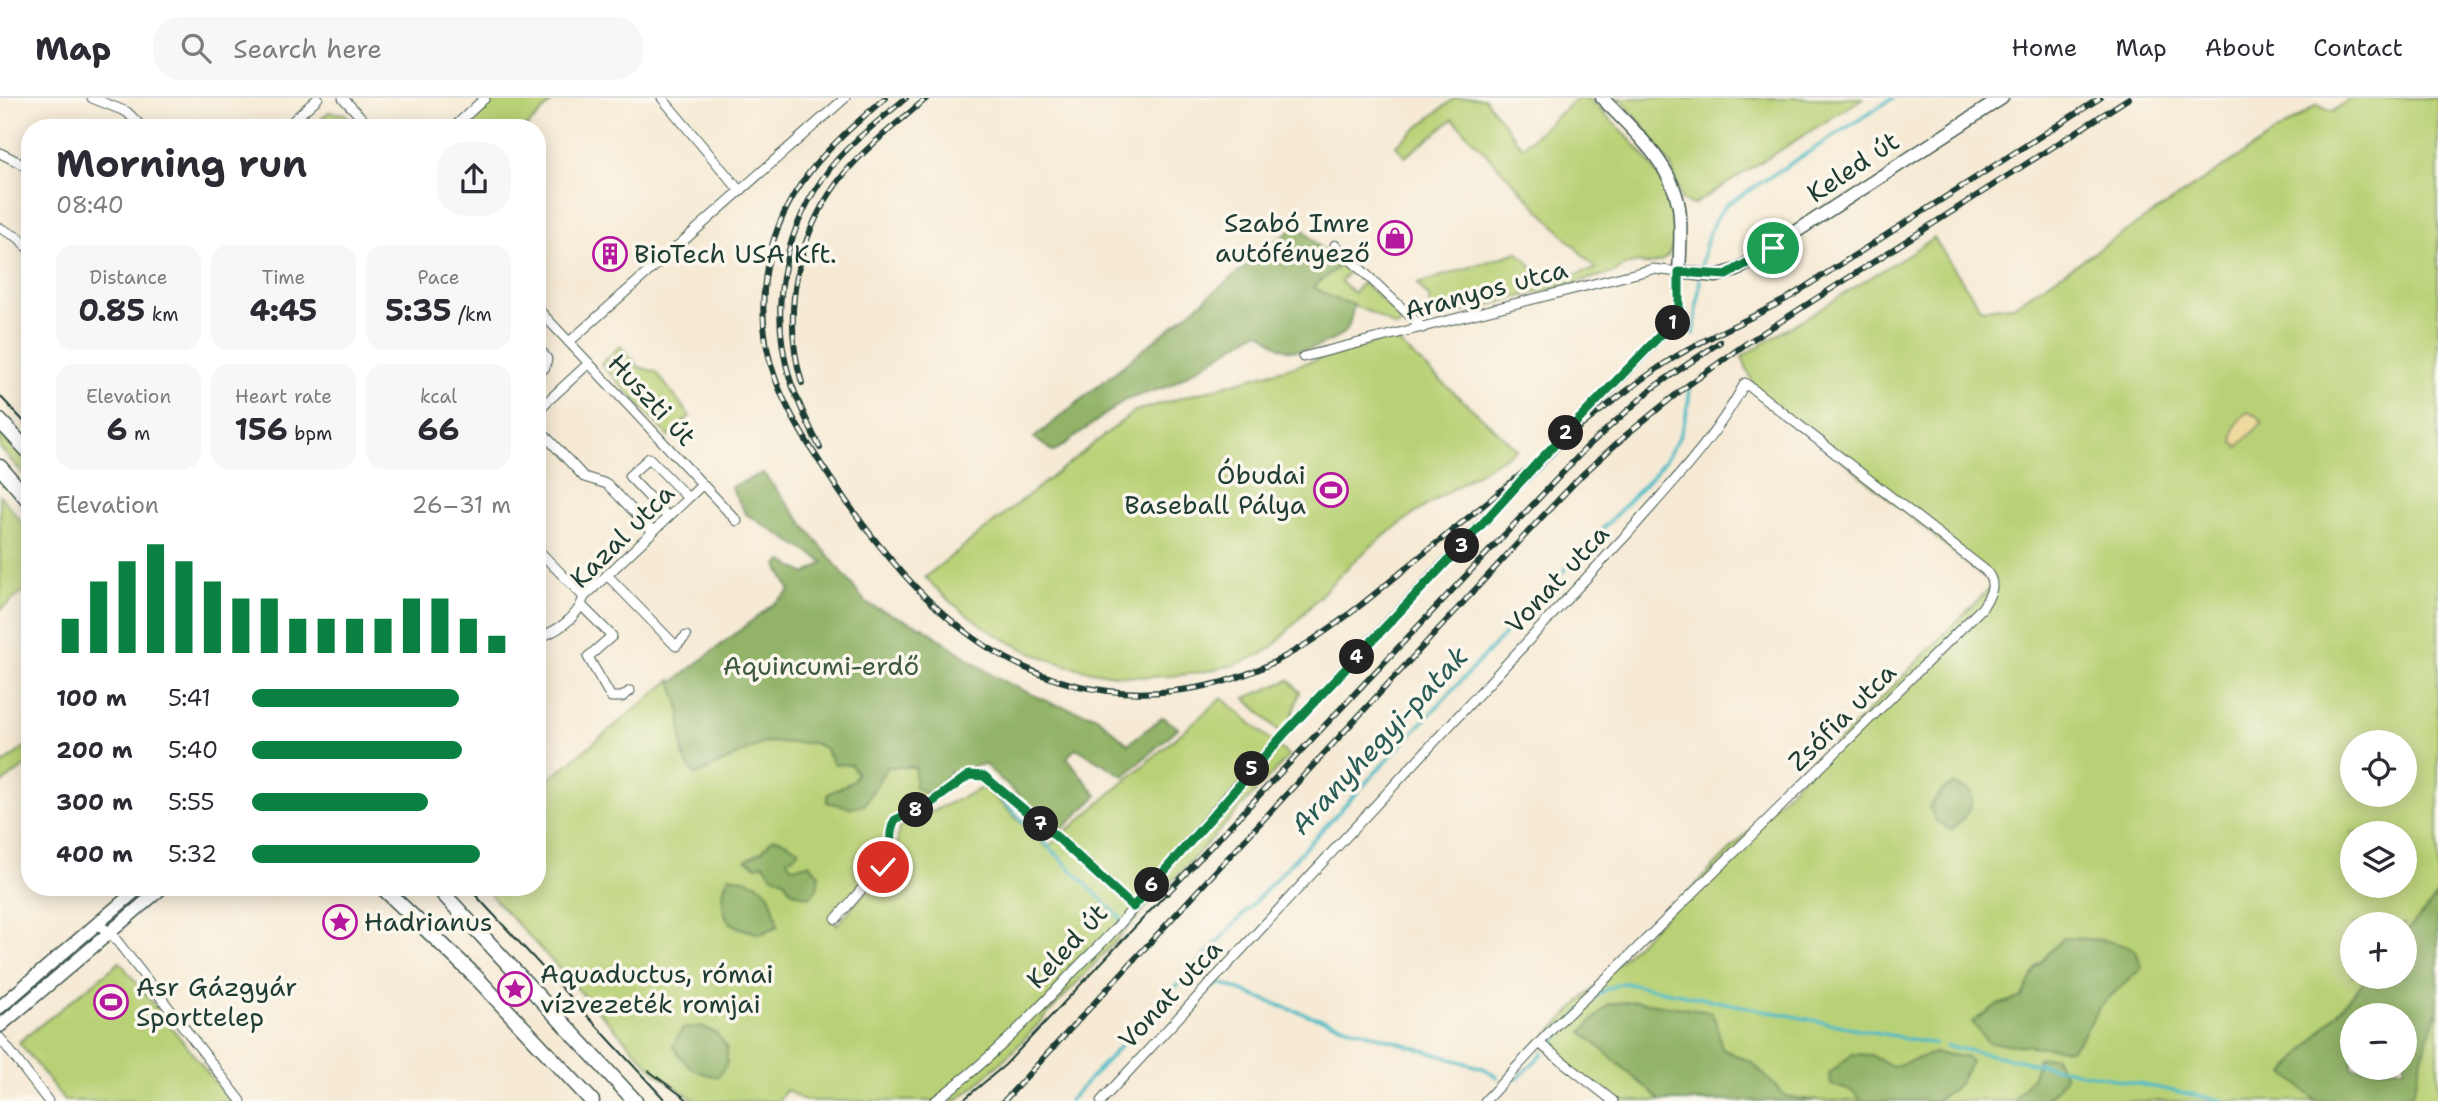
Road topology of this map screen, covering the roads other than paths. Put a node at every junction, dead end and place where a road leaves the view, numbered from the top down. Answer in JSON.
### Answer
{"nodes":[{"id":1,"x":92,"y":98,"type":"edge"},
{"id":2,"x":318,"y":98,"type":"edge"},
{"id":3,"x":343,"y":98,"type":"edge"},
{"id":4,"x":485,"y":98,"type":"edge"},
{"id":5,"x":662,"y":98,"type":"edge"},
{"id":6,"x":845,"y":98,"type":"edge"},
{"id":7,"x":1602,"y":98,"type":"edge"},
{"id":8,"x":2002,"y":98,"type":"edge"},
{"id":9,"x":134,"y":119,"type":"edge"},
{"id":10,"x":295,"y":119,"type":"edge"},
{"id":11,"x":363,"y":119,"type":"edge"},
{"id":12,"x":463,"y":119,"type":"edge"},
{"id":13,"x":0,"y":153,"type":"edge"},
{"id":14,"x":21,"y":164,"type":"edge"},
{"id":15,"x":740,"y":191,"type":"junction"},
{"id":16,"x":0,"y":228,"type":"edge"},
{"id":17,"x":21,"y":240,"type":"edge"},
{"id":18,"x":1335,"y":245,"type":"dead end"},
{"id":19,"x":1685,"y":273,"type":"junction"},
{"id":20,"x":546,"y":318,"type":"edge"},
{"id":21,"x":1423,"y":328,"type":"junction"},
{"id":22,"x":569,"y":342,"type":"junction"},
{"id":23,"x":1303,"y":357,"type":"dead end"},
{"id":24,"x":589,"y":363,"type":"junction"},
{"id":25,"x":1745,"y":383,"type":"joint"},
{"id":26,"x":546,"y":403,"type":"edge"},
{"id":27,"x":0,"y":421,"type":"edge"},
{"id":28,"x":546,"y":437,"type":"edge"},
{"id":29,"x":21,"y":443,"type":"edge"},
{"id":30,"x":0,"y":467,"type":"edge"},
{"id":31,"x":702,"y":485,"type":"junction"},
{"id":32,"x":21,"y":492,"type":"edge"},
{"id":33,"x":688,"y":498,"type":"junction"},
{"id":34,"x":668,"y":517,"type":"junction"},
{"id":35,"x":737,"y":521,"type":"dead end"},
{"id":36,"x":653,"y":531,"type":"junction"},
{"id":37,"x":546,"y":559,"type":"edge"},
{"id":38,"x":607,"y":575,"type":"junction"},
{"id":39,"x":583,"y":602,"type":"junction"},
{"id":40,"x":546,"y":636,"type":"edge"},
{"id":41,"x":686,"y":636,"type":"dead end"},
{"id":42,"x":630,"y":691,"type":"dead end"},
{"id":43,"x":130,"y":896,"type":"edge"},
{"id":44,"x":152,"y":896,"type":"edge"},
{"id":45,"x":391,"y":896,"type":"edge"},
{"id":46,"x":445,"y":896,"type":"edge"},
{"id":47,"x":1133,"y":907,"type":"junction"},
{"id":48,"x":115,"y":909,"type":"junction"},
{"id":49,"x":836,"y":919,"type":"dead end"},
{"id":50,"x":96,"y":924,"type":"junction"},
{"id":51,"x":110,"y":932,"type":"junction"},
{"id":52,"x":0,"y":1007,"type":"edge"},
{"id":53,"x":0,"y":1026,"type":"edge"},
{"id":54,"x":0,"y":1038,"type":"edge"},
{"id":55,"x":1539,"y":1043,"type":"junction"},
{"id":56,"x":48,"y":1101,"type":"edge"},
{"id":57,"x":241,"y":1101,"type":"edge"},
{"id":58,"x":592,"y":1101,"type":"edge"},
{"id":59,"x":635,"y":1101,"type":"edge"},
{"id":60,"x":936,"y":1101,"type":"edge"},
{"id":61,"x":1101,"y":1101,"type":"edge"},
{"id":62,"x":1485,"y":1101,"type":"edge"},
{"id":63,"x":1613,"y":1101,"type":"edge"}],
"edges":[{"from":1,"to":9,"type":"street"},
{"from":2,"to":10,"type":"street"},
{"from":3,"to":11,"type":"street"},
{"from":4,"to":12,"type":"street"},
{"from":5,"to":15,"type":"street"},
{"from":6,"to":15,"type":"street"},
{"from":7,"to":19,"type":"street"},
{"from":8,"to":19,"type":"street","name":"Keled út"},
{"from":13,"to":14,"type":"street"},
{"from":15,"to":22,"type":"street"},
{"from":16,"to":17,"type":"street"},
{"from":18,"to":21,"type":"street"},
{"from":19,"to":21,"type":"street","name":"Aranyos utca"},
{"from":19,"to":47,"type":"street","name":"Keled út"},
{"from":20,"to":22,"type":"street","name":"Huszti út"},
{"from":21,"to":23,"type":"street","name":"Aranyos utca"},
{"from":22,"to":24,"type":"street","name":"Huszti út"},
{"from":24,"to":26,"type":"street"},
{"from":24,"to":31,"type":"street","name":"Huszti út"},
{"from":25,"to":55,"type":"street","name":"Zsófia utca"},
{"from":25,"to":61,"type":"street","name":"Vonat utca"},
{"from":27,"to":29,"type":"main road"},
{"from":28,"to":36,"type":"street"},
{"from":30,"to":32,"type":"main road"},
{"from":31,"to":33,"type":"street","name":"Kazal utca"},
{"from":31,"to":35,"type":"street","name":"Huszti út"},
{"from":33,"to":34,"type":"street","name":"Kazal utca"},
{"from":33,"to":34,"type":"street"},
{"from":34,"to":36,"type":"street","name":"Kazal utca"},
{"from":36,"to":38,"type":"street","name":"Kazal utca"},
{"from":37,"to":39,"type":"street"},
{"from":38,"to":39,"type":"street","name":"Kazal utca"},
{"from":38,"to":41,"type":"street"},
{"from":39,"to":40,"type":"street","name":"Kazal utca"},
{"from":39,"to":42,"type":"street"},
{"from":43,"to":48,"type":"street"},
{"from":44,"to":51,"type":"street"},
{"from":45,"to":58,"type":"main road"},
{"from":46,"to":59,"type":"main road"},
{"from":47,"to":49,"type":"street"},
{"from":47,"to":60,"type":"street","name":"Keled út"},
{"from":48,"to":50,"type":"street"},
{"from":48,"to":51,"type":"street"},
{"from":50,"to":51,"type":"street"},
{"from":50,"to":52,"type":"street"},
{"from":51,"to":53,"type":"street"},
{"from":51,"to":57,"type":"street"},
{"from":54,"to":56,"type":"street"},
{"from":55,"to":62,"type":"street","name":"Zsófia utca"},
{"from":55,"to":63,"type":"street"}]}
